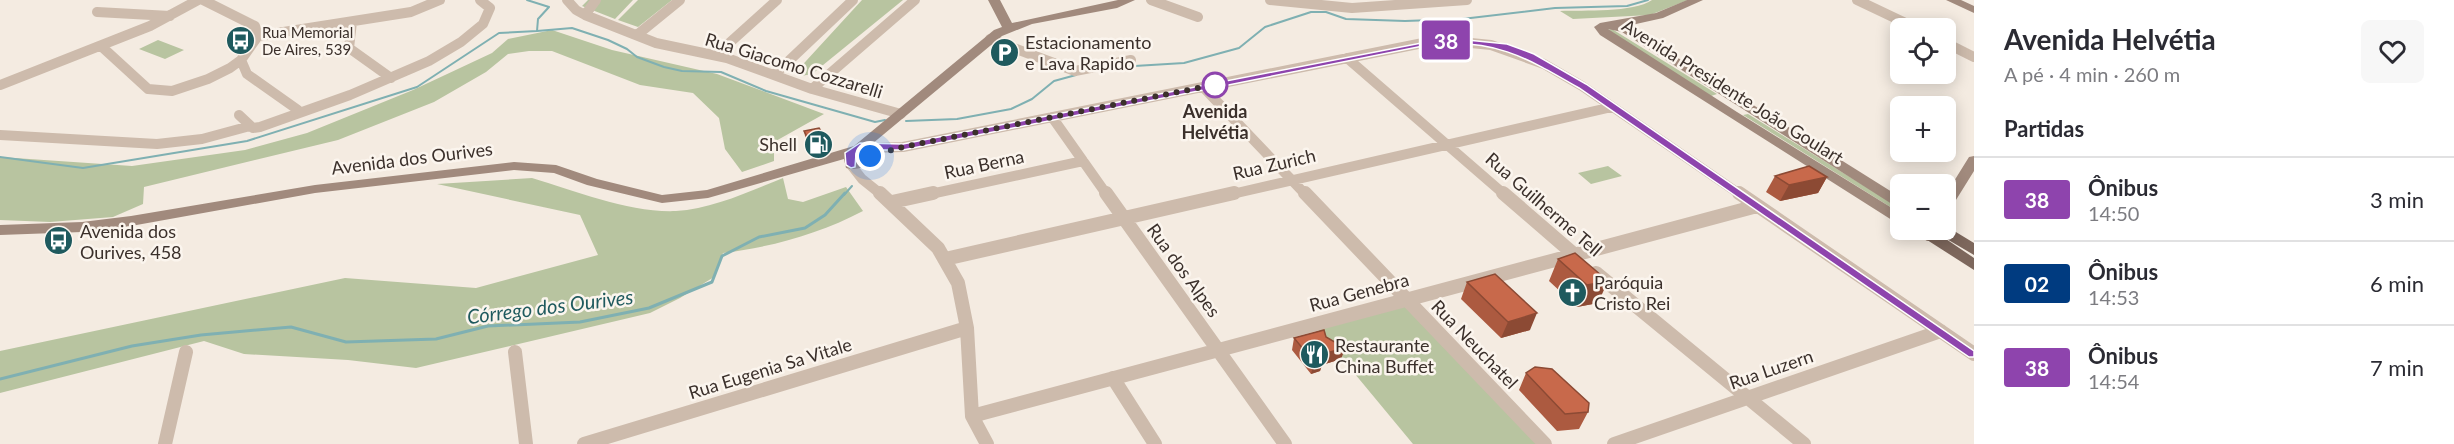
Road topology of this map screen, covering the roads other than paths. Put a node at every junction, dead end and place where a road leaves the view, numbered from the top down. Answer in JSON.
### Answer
{"nodes":[{"id":1,"x":198,"y":0,"type":"edge"},
{"id":2,"x":203,"y":0,"type":"edge"},
{"id":3,"x":440,"y":0,"type":"edge"},
{"id":4,"x":480,"y":0,"type":"edge"},
{"id":5,"x":567,"y":0,"type":"edge"},
{"id":6,"x":596,"y":0,"type":"edge"},
{"id":7,"x":680,"y":0,"type":"edge"},
{"id":8,"x":777,"y":0,"type":"edge"},
{"id":9,"x":853,"y":0,"type":"edge"},
{"id":10,"x":915,"y":0,"type":"edge"},
{"id":11,"x":994,"y":0,"type":"edge"},
{"id":12,"x":1129,"y":0,"type":"edge"},
{"id":13,"x":1150,"y":0,"type":"edge"},
{"id":14,"x":1270,"y":0,"type":"edge"},
{"id":15,"x":1467,"y":0,"type":"edge"},
{"id":16,"x":1697,"y":0,"type":"edge"},
{"id":17,"x":1857,"y":0,"type":"edge"},
{"id":18,"x":1952,"y":0,"type":"edge"},
{"id":19,"x":1429,"y":1,"type":"edge"},
{"id":20,"x":1974,"y":10,"type":"edge"},
{"id":21,"x":97,"y":12,"type":"dead end"},
{"id":22,"x":580,"y":13,"type":"junction"},
{"id":23,"x":170,"y":16,"type":"junction"},
{"id":24,"x":1198,"y":17,"type":"dead end"},
{"id":25,"x":1895,"y":18,"type":"edge"},
{"id":26,"x":352,"y":22,"type":"junction"},
{"id":27,"x":1614,"y":25,"type":"junction"},
{"id":28,"x":1008,"y":27,"type":"junction"},
{"id":29,"x":637,"y":35,"type":"junction"},
{"id":30,"x":258,"y":36,"type":"junction"},
{"id":31,"x":990,"y":39,"type":"junction"},
{"id":32,"x":101,"y":46,"type":"junction"},
{"id":33,"x":1956,"y":48,"type":"edge"},
{"id":34,"x":716,"y":55,"type":"junction"},
{"id":35,"x":1974,"y":57,"type":"edge"},
{"id":36,"x":1347,"y":58,"type":"junction"},
{"id":37,"x":241,"y":60,"type":"junction"},
{"id":38,"x":1131,"y":60,"type":"dead end"},
{"id":39,"x":775,"y":75,"type":"junction"},
{"id":40,"x":391,"y":78,"type":"junction"},
{"id":41,"x":0,"y":85,"type":"edge"},
{"id":42,"x":812,"y":88,"type":"junction"},
{"id":43,"x":1204,"y":88,"type":"junction"},
{"id":44,"x":1727,"y":94,"type":"junction"},
{"id":45,"x":1707,"y":99,"type":"junction"},
{"id":46,"x":1612,"y":107,"type":"junction"},
{"id":47,"x":298,"y":110,"type":"dead end"},
{"id":48,"x":1753,"y":110,"type":"junction"},
{"id":49,"x":901,"y":114,"type":"junction"},
{"id":50,"x":1732,"y":115,"type":"junction"},
{"id":51,"x":239,"y":116,"type":"dead end"},
{"id":52,"x":1052,"y":117,"type":"junction"},
{"id":53,"x":250,"y":126,"type":"junction"},
{"id":54,"x":0,"y":135,"type":"edge"},
{"id":55,"x":1448,"y":144,"type":"junction"},
{"id":56,"x":861,"y":155,"type":"junction"},
{"id":57,"x":1974,"y":160,"type":"edge"},
{"id":58,"x":1083,"y":161,"type":"junction"},
{"id":59,"x":1292,"y":178,"type":"junction"},
{"id":60,"x":1956,"y":189,"type":"edge"},
{"id":61,"x":1890,"y":197,"type":"edge"},
{"id":62,"x":892,"y":202,"type":"junction"},
{"id":63,"x":1757,"y":206,"type":"junction"},
{"id":64,"x":1890,"y":213,"type":"edge"},
{"id":65,"x":1122,"y":219,"type":"junction"},
{"id":66,"x":0,"y":230,"type":"edge"},
{"id":67,"x":1941,"y":240,"type":"edge"},
{"id":68,"x":1950,"y":240,"type":"edge"},
{"id":69,"x":1974,"y":250,"type":"edge"},
{"id":70,"x":1573,"y":254,"type":"junction"},
{"id":71,"x":945,"y":259,"type":"junction"},
{"id":72,"x":1974,"y":265,"type":"edge"},
{"id":73,"x":1407,"y":298,"type":"junction"},
{"id":74,"x":967,"y":328,"type":"junction"},
{"id":75,"x":1941,"y":331,"type":"junction"},
{"id":76,"x":1217,"y":350,"type":"junction"},
{"id":77,"x":186,"y":352,"type":"dead end"},
{"id":78,"x":515,"y":352,"type":"dead end"},
{"id":79,"x":1974,"y":354,"type":"edge"},
{"id":80,"x":1113,"y":378,"type":"junction"},
{"id":81,"x":1747,"y":397,"type":"junction"},
{"id":82,"x":972,"y":416,"type":"junction"},
{"id":83,"x":165,"y":444,"type":"edge"},
{"id":84,"x":526,"y":444,"type":"edge"},
{"id":85,"x":584,"y":444,"type":"edge"},
{"id":86,"x":987,"y":444,"type":"edge"},
{"id":87,"x":1155,"y":444,"type":"edge"},
{"id":88,"x":1285,"y":444,"type":"edge"},
{"id":89,"x":1545,"y":444,"type":"edge"},
{"id":90,"x":1614,"y":444,"type":"edge"},
{"id":91,"x":1804,"y":444,"type":"edge"}],
"edges":[{"from":1,"to":23,"type":"street"},
{"from":2,"to":30,"type":"street"},
{"from":3,"to":26,"type":"street"},
{"from":4,"to":40,"type":"street"},
{"from":5,"to":22,"type":"street"},
{"from":6,"to":22,"type":"street"},
{"from":7,"to":29,"type":"street"},
{"from":8,"to":34,"type":"street"},
{"from":9,"to":39,"type":"street"},
{"from":10,"to":42,"type":"street"},
{"from":11,"to":28,"type":"street"},
{"from":12,"to":28,"type":"street"},
{"from":13,"to":24,"type":"street"},
{"from":14,"to":19,"type":"street"},
{"from":15,"to":19,"type":"street"},
{"from":16,"to":27,"type":"street"},
{"from":17,"to":25,"type":"street"},
{"from":18,"to":20,"type":"street"},
{"from":21,"to":23,"type":"street"},
{"from":22,"to":29,"type":"street","name":"Rua Giacomo Cozzarelli"},
{"from":23,"to":32,"type":"street"},
{"from":26,"to":30,"type":"street"},
{"from":26,"to":40,"type":"street"},
{"from":27,"to":44,"type":"street","name":"Avenida Presidente João Goulart"},
{"from":27,"to":45,"type":"street","name":"Avenida Presidente João Goulart"},
{"from":28,"to":31,"type":"street"},
{"from":29,"to":34,"type":"street","name":"Rua Giacomo Cozzarelli"},
{"from":30,"to":37,"type":"street"},
{"from":31,"to":38,"type":"street"},
{"from":31,"to":49,"type":"street"},
{"from":32,"to":37,"type":"street"},
{"from":32,"to":41,"type":"street"},
{"from":33,"to":35,"type":"street"},
{"from":34,"to":39,"type":"street","name":"Rua Giacomo Cozzarelli"},
{"from":36,"to":43,"type":"street"},
{"from":36,"to":46,"type":"street"},
{"from":36,"to":55,"type":"street","name":"Rua Guilherme Tell"},
{"from":37,"to":47,"type":"street"},
{"from":39,"to":42,"type":"street","name":"Rua Giacomo Cozzarelli"},
{"from":40,"to":53,"type":"street"},
{"from":42,"to":49,"type":"street","name":"Rua Giacomo Cozzarelli"},
{"from":43,"to":52,"type":"street"},
{"from":43,"to":59,"type":"street","name":"Rua Neuchatel"},
{"from":44,"to":45,"type":"street"},
{"from":44,"to":48,"type":"street","name":"Avenida Presidente João Goulart"},
{"from":45,"to":50,"type":"street","name":"Avenida Presidente João Goulart"},
{"from":46,"to":55,"type":"street","name":"Rua Zurich"},
{"from":46,"to":63,"type":"street"},
{"from":48,"to":50,"type":"street"},
{"from":48,"to":61,"type":"street","name":"Avenida Presidente João Goulart"},
{"from":49,"to":56,"type":"street"},
{"from":50,"to":64,"type":"street","name":"Avenida Presidente João Goulart"},
{"from":51,"to":53,"type":"street"},
{"from":52,"to":56,"type":"street"},
{"from":52,"to":58,"type":"street","name":"Rua dos Alpes"},
{"from":53,"to":54,"type":"street"},
{"from":55,"to":59,"type":"street","name":"Rua Zurich"},
{"from":55,"to":70,"type":"street","name":"Rua Guilherme Tell"},
{"from":56,"to":62,"type":"street"},
{"from":56,"to":66,"type":"street","name":"Avenida dos Ourives"},
{"from":57,"to":60,"type":"street"},
{"from":58,"to":62,"type":"street","name":"Rua Berna"},
{"from":58,"to":65,"type":"street","name":"Rua dos Alpes"},
{"from":59,"to":65,"type":"street","name":"Rua Zurich"},
{"from":59,"to":73,"type":"street","name":"Rua Neuchatel"},
{"from":62,"to":71,"type":"street"},
{"from":63,"to":70,"type":"street","name":"Rua Genebra"},
{"from":63,"to":75,"type":"street"},
{"from":65,"to":71,"type":"street","name":"Rua Zurich"},
{"from":65,"to":76,"type":"street","name":"Rua dos Alpes"},
{"from":67,"to":72,"type":"main road"},
{"from":68,"to":69,"type":"main road"},
{"from":70,"to":73,"type":"street","name":"Rua Genebra"},
{"from":70,"to":81,"type":"street","name":"Rua Guilherme Tell"},
{"from":71,"to":74,"type":"street"},
{"from":73,"to":76,"type":"street","name":"Rua Genebra"},
{"from":73,"to":89,"type":"street","name":"Rua Neuchatel"},
{"from":74,"to":82,"type":"street"},
{"from":74,"to":85,"type":"street","name":"Rua Eugenia Sa Vitale"},
{"from":75,"to":79,"type":"street"},
{"from":75,"to":81,"type":"street","name":"Rua Luzern"},
{"from":76,"to":80,"type":"street","name":"Rua Genebra"},
{"from":76,"to":88,"type":"street","name":"Rua dos Alpes"},
{"from":77,"to":83,"type":"street"},
{"from":78,"to":84,"type":"street"},
{"from":80,"to":82,"type":"street","name":"Rua Genebra"},
{"from":80,"to":87,"type":"street"},
{"from":81,"to":90,"type":"street","name":"Rua Luzern"},
{"from":81,"to":91,"type":"street","name":"Rua Guilherme Tell"},
{"from":82,"to":86,"type":"street"}]}
